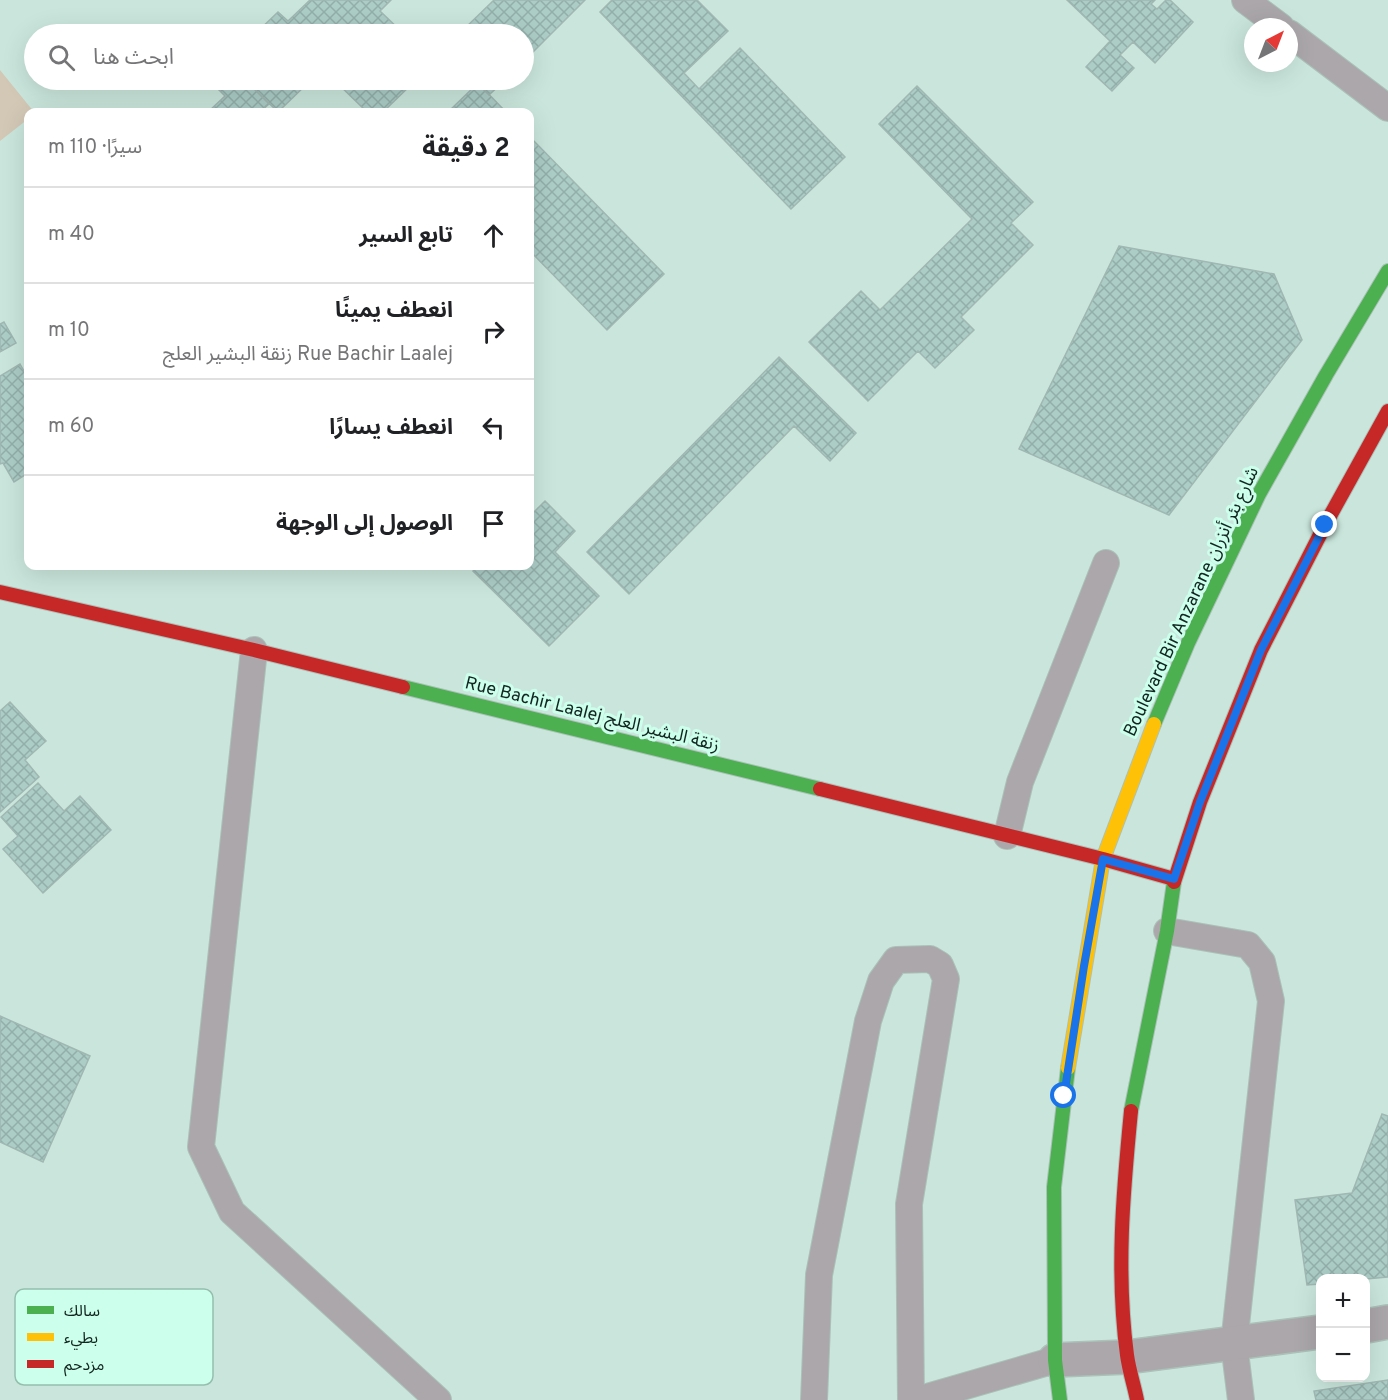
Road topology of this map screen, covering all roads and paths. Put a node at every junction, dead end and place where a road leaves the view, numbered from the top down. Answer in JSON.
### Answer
{"nodes":[{"id":1,"x":1245,"y":0,"type":"edge"},
{"id":2,"x":1269,"y":18,"type":"edge"},
{"id":3,"x":1298,"y":40,"type":"edge"},
{"id":4,"x":1388,"y":108,"type":"edge"},
{"id":5,"x":1388,"y":271,"type":"edge"},
{"id":6,"x":1388,"y":411,"type":"edge"},
{"id":7,"x":1106,"y":563,"type":"dead end"},
{"id":8,"x":0,"y":592,"type":"edge"},
{"id":9,"x":254,"y":650,"type":"junction"},
{"id":10,"x":1007,"y":836,"type":"junction"},
{"id":11,"x":1103,"y":859,"type":"junction"},
{"id":12,"x":1174,"y":879,"type":"junction"},
{"id":13,"x":1167,"y":931,"type":"junction"},
{"id":14,"x":1388,"y":1322,"type":"edge"},
{"id":15,"x":1370,"y":1325,"type":"edge"},
{"id":16,"x":1316,"y":1333,"type":"edge"},
{"id":17,"x":1234,"y":1344,"type":"junction"},
{"id":18,"x":1127,"y":1357,"type":"junction"},
{"id":19,"x":1055,"y":1360,"type":"junction"},
{"id":20,"x":438,"y":1400,"type":"edge"},
{"id":21,"x":814,"y":1400,"type":"edge"},
{"id":22,"x":910,"y":1400,"type":"edge"},
{"id":23,"x":917,"y":1400,"type":"edge"},
{"id":24,"x":1060,"y":1400,"type":"edge"},
{"id":25,"x":1137,"y":1400,"type":"edge"},
{"id":26,"x":1240,"y":1400,"type":"edge"}],
"edges":[{"from":1,"to":2,"type":"lane"},
{"from":3,"to":4,"type":"lane"},
{"from":5,"to":11,"type":"main road","name":"Boulevard Bir Anzarane شارع بئر أنزران"},
{"from":6,"to":12,"type":"main road"},
{"from":7,"to":10,"type":"lane"},
{"from":8,"to":9,"type":"main road","name":"Rue Bachir Laalej زنقة البشير العلج"},
{"from":9,"to":10,"type":"main road","name":"Rue Bachir Laalej زنقة البشير العلج"},
{"from":9,"to":20,"type":"lane"},
{"from":10,"to":11,"type":"main road","name":"Rue Bachir Laalej زنقة البشير العلج"},
{"from":11,"to":12,"type":"main road","name":"Rue Bachir Laalej زنقة البشير العلج"},
{"from":11,"to":19,"type":"main road","name":"Boulevard Bir Anzarane شارع بئر أنزران"},
{"from":12,"to":13,"type":"main road"},
{"from":13,"to":17,"type":"lane"},
{"from":13,"to":18,"type":"main road"},
{"from":14,"to":15,"type":"street"},
{"from":16,"to":17,"type":"street"},
{"from":17,"to":18,"type":"street"},
{"from":17,"to":26,"type":"lane"},
{"from":18,"to":19,"type":"street"},
{"from":18,"to":25,"type":"main road"},
{"from":19,"to":23,"type":"lane"},
{"from":19,"to":24,"type":"main road","name":"Boulevard Bir Anzarane شارع بئر أنزران"},
{"from":21,"to":22,"type":"lane"}]}
